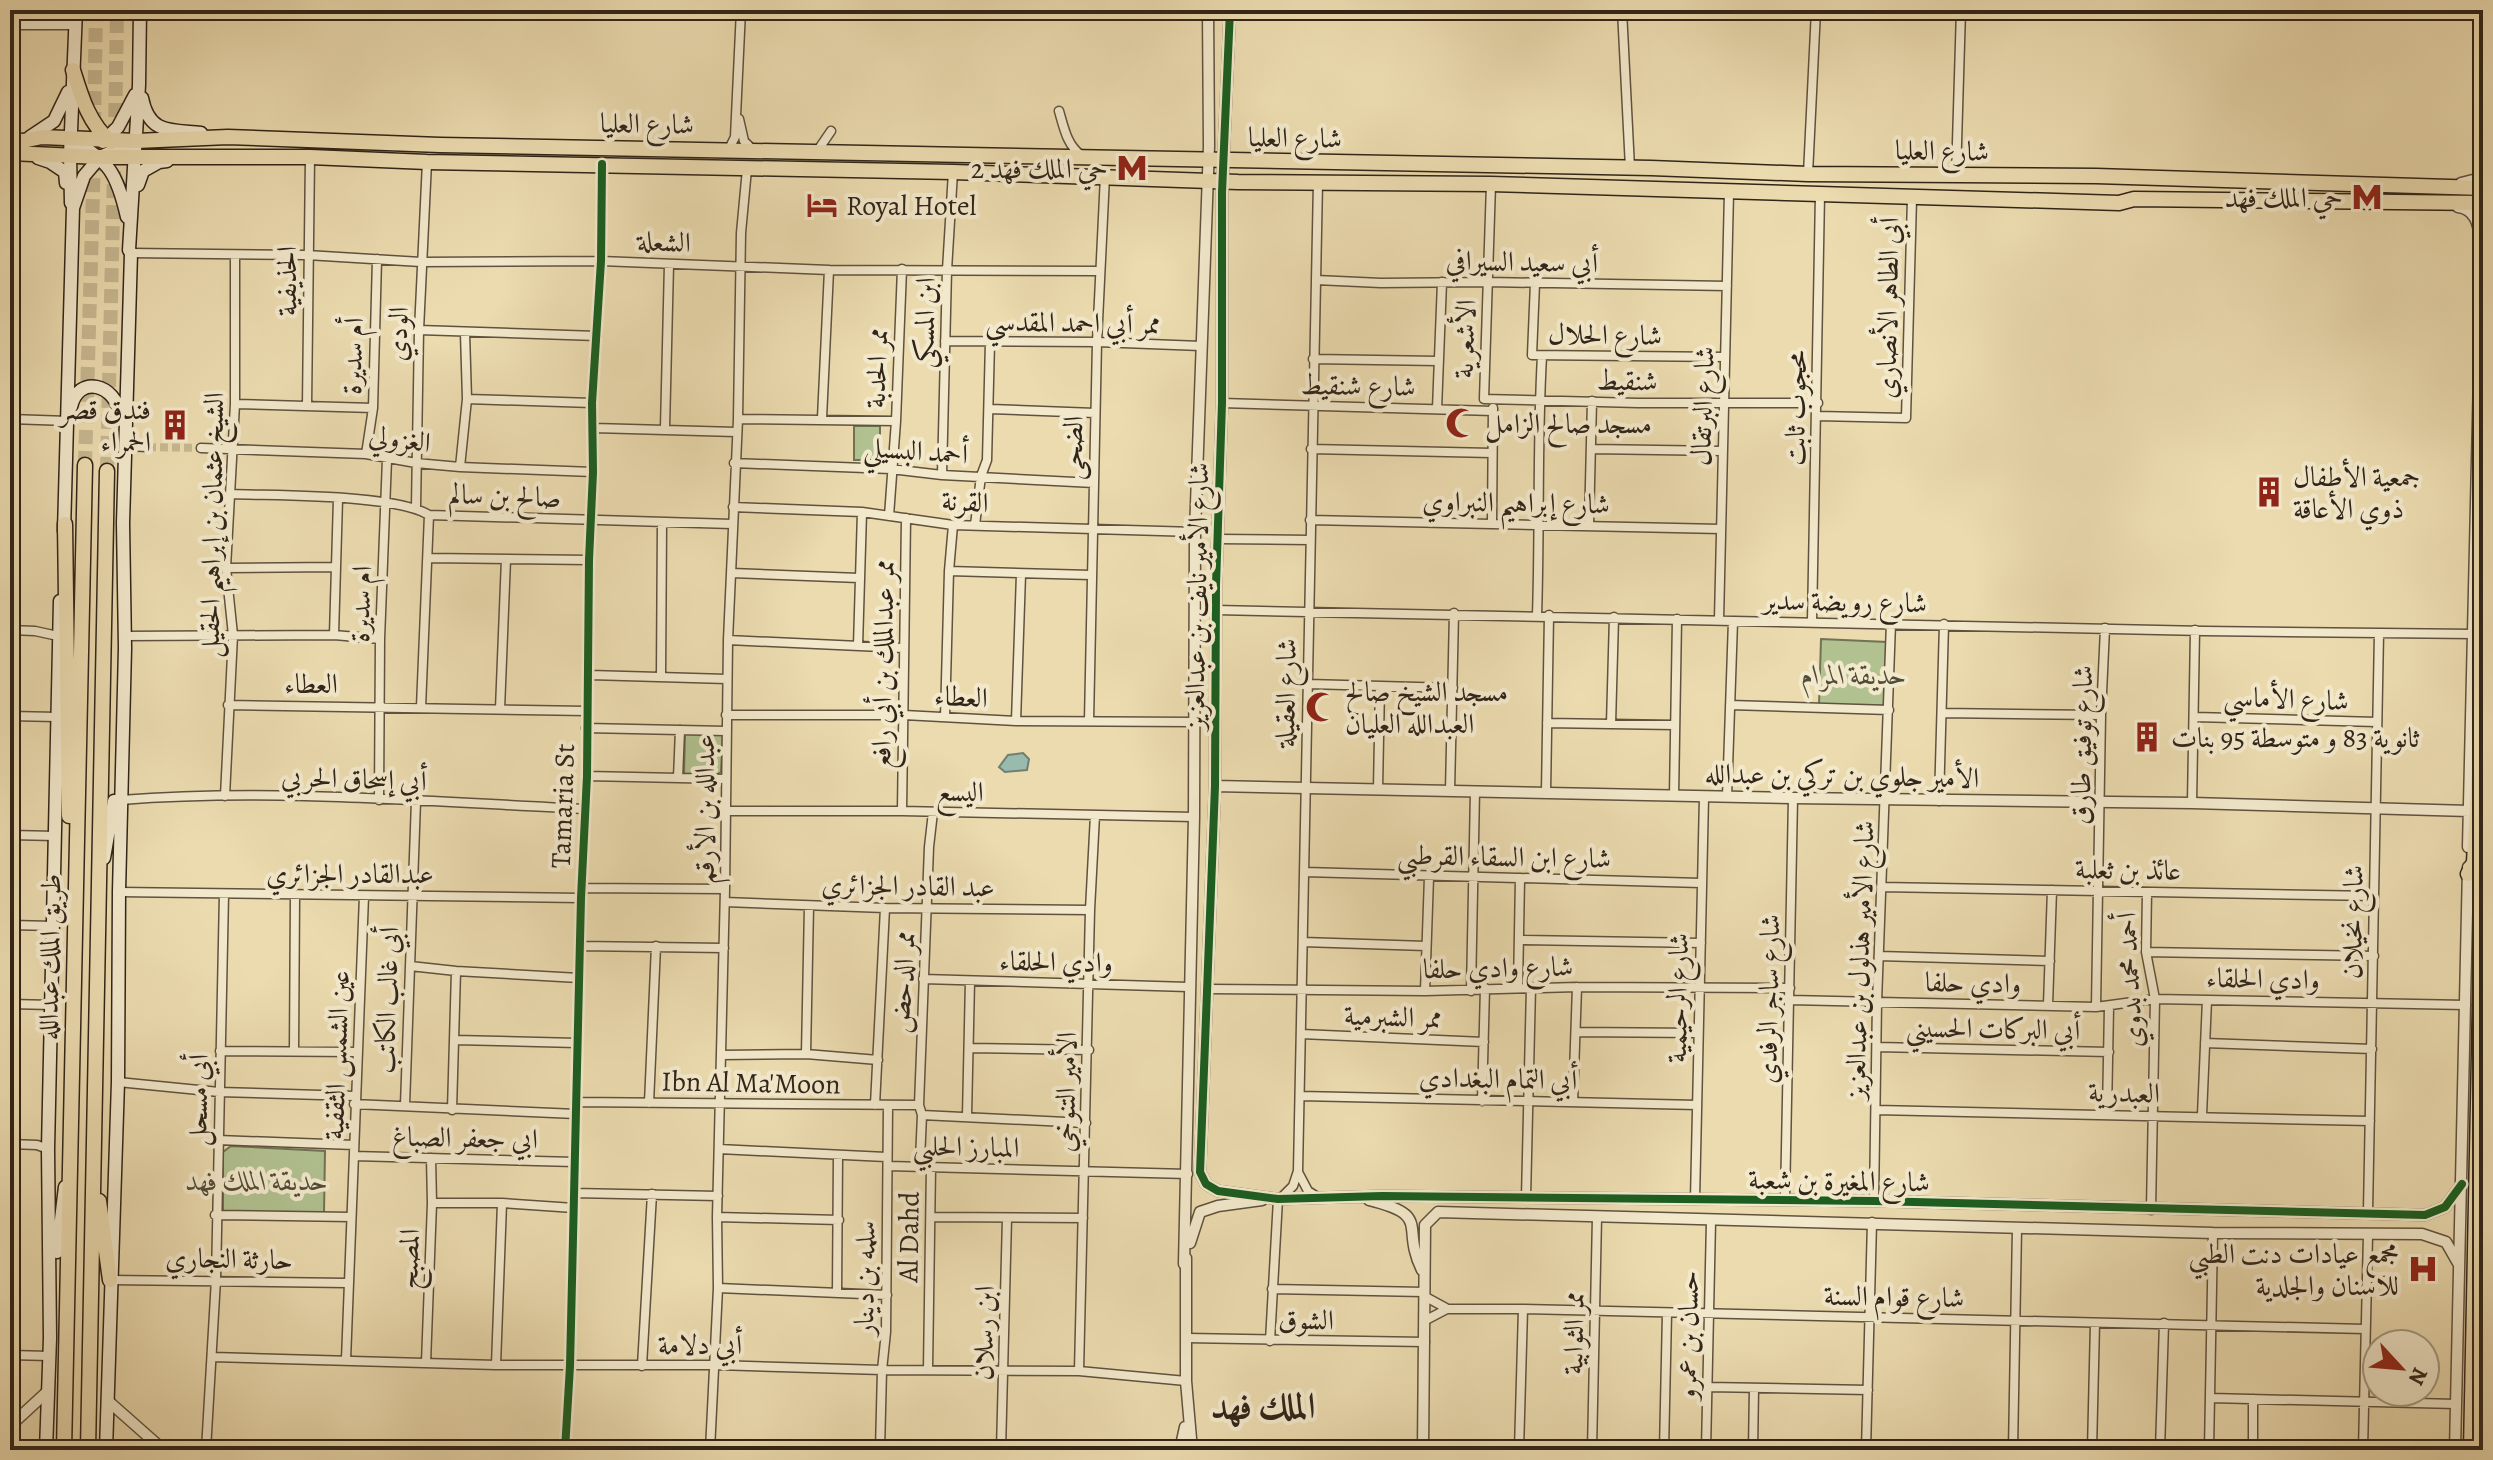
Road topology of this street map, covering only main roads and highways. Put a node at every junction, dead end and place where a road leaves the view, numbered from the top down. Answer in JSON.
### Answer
{"nodes":[{"id":1,"x":76,"y":10,"type":"edge"},
{"id":2,"x":140,"y":10,"type":"edge"},
{"id":3,"x":73,"y":70,"type":"junction"},
{"id":4,"x":139,"y":85,"type":"junction"},
{"id":5,"x":228,"y":137,"type":"junction"},
{"id":6,"x":71,"y":139,"type":"junction"},
{"id":7,"x":107,"y":140,"type":"junction"},
{"id":8,"x":17,"y":147,"type":"edge"},
{"id":9,"x":120,"y":148,"type":"junction"},
{"id":10,"x":136,"y":148,"type":"junction"},
{"id":11,"x":93,"y":153,"type":"junction"},
{"id":12,"x":70,"y":155,"type":"junction"},
{"id":13,"x":222,"y":156,"type":"junction"},
{"id":14,"x":1675,"y":170,"type":"junction"},
{"id":15,"x":2044,"y":177,"type":"junction"},
{"id":16,"x":2136,"y":177,"type":"junction"},
{"id":17,"x":1673,"y":188,"type":"junction"},
{"id":18,"x":2483,"y":188,"type":"edge"},
{"id":19,"x":2134,"y":199,"type":"junction"},
{"id":20,"x":2043,"y":200,"type":"junction"},
{"id":21,"x":2483,"y":203,"type":"edge"},
{"id":22,"x":130,"y":231,"type":"junction"},
{"id":23,"x":72,"y":234,"type":"junction"},
{"id":24,"x":68,"y":421,"type":"junction"},
{"id":25,"x":124,"y":446,"type":"junction"},
{"id":26,"x":85,"y":465,"type":"tunnel mouth"},
{"id":27,"x":107,"y":471,"type":"tunnel mouth"},
{"id":28,"x":123,"y":523,"type":"junction"},
{"id":29,"x":65,"y":524,"type":"junction"},
{"id":30,"x":2483,"y":755,"type":"edge"},
{"id":31,"x":2483,"y":855,"type":"edge"},
{"id":32,"x":101,"y":873,"type":"junction"},
{"id":33,"x":2468,"y":874,"type":"road end"},
{"id":34,"x":76,"y":915,"type":"junction"},
{"id":35,"x":93,"y":1128,"type":"junction"},
{"id":36,"x":70,"y":1160,"type":"junction"},
{"id":37,"x":110,"y":1280,"type":"junction"},
{"id":38,"x":50,"y":1338,"type":"junction"},
{"id":39,"x":46,"y":1450,"type":"edge"},
{"id":40,"x":64,"y":1450,"type":"edge"},
{"id":41,"x":88,"y":1450,"type":"edge"},
{"id":42,"x":106,"y":1450,"type":"edge"},
{"id":43,"x":2471,"y":1450,"type":"edge"}],
"edges":[{"from":1,"to":3,"type":"main road"},
{"from":2,"to":4,"type":"main road"},
{"from":3,"to":6,"type":"main road"},
{"from":3,"to":7,"type":"main road"},
{"from":3,"to":8,"type":"main road"},
{"from":4,"to":5,"type":"main road"},
{"from":4,"to":7,"type":"main road"},
{"from":4,"to":10,"type":"main road"},
{"from":5,"to":10,"type":"main road","name":"شارع العليا"},
{"from":5,"to":14,"type":"main road","name":"شارع العليا"},
{"from":6,"to":7,"type":"main road","name":"شارع العليا"},
{"from":6,"to":8,"type":"main road","name":"شارع العليا"},
{"from":6,"to":11,"type":"main road"},
{"from":6,"to":12,"type":"main road"},
{"from":7,"to":9,"type":"main road"},
{"from":7,"to":10,"type":"main road","name":"شارع العليا"},
{"from":7,"to":11,"type":"main road"},
{"from":8,"to":12,"type":"main road","name":"شارع العليا"},
{"from":8,"to":23,"type":"main road"},
{"from":9,"to":10,"type":"main road"},
{"from":9,"to":11,"type":"main road"},
{"from":10,"to":11,"type":"main road","name":"شارع العليا"},
{"from":10,"to":13,"type":"main road","name":"شارع العليا"},
{"from":10,"to":22,"type":"main road"},
{"from":11,"to":12,"type":"main road","name":"شارع العليا"},
{"from":11,"to":22,"type":"main road"},
{"from":11,"to":23,"type":"main road"},
{"from":12,"to":23,"type":"main road"},
{"from":13,"to":17,"type":"main road","name":"شارع العليا"},
{"from":13,"to":22,"type":"main road"},
{"from":14,"to":15,"type":"main road","name":"شارع العليا"},
{"from":14,"to":17,"type":"main road"},
{"from":15,"to":16,"type":"main road","name":"شارع العليا"},
{"from":15,"to":20,"type":"main road"},
{"from":16,"to":18,"type":"main road","name":"شارع العليا"},
{"from":16,"to":19,"type":"main road"},
{"from":17,"to":20,"type":"main road","name":"شارع العليا"},
{"from":19,"to":20,"type":"main road","name":"شارع العليا"},
{"from":19,"to":21,"type":"main road","name":"شارع العليا"},
{"from":22,"to":25,"type":"main road"},
{"from":23,"to":24,"type":"main road","name":"طريق الملك عبدالله"},
{"from":24,"to":25,"type":"main road"},
{"from":24,"to":29,"type":"main road","name":"طريق الملك عبدالله"},
{"from":25,"to":28,"type":"main road"},
{"from":26,"to":34,"type":"main road","name":"طريق الملك عبدالله"},
{"from":27,"to":32,"type":"main road","name":"طريق الملك عبدالله"},
{"from":28,"to":32,"type":"main road"},
{"from":28,"to":37,"type":"main road"},
{"from":29,"to":34,"type":"main road"},
{"from":29,"to":38,"type":"main road","name":"طريق الملك عبدالله"},
{"from":30,"to":33,"type":"main road"},
{"from":31,"to":43,"type":"main road"},
{"from":32,"to":35,"type":"main road","name":"طريق الملك عبدالله"},
{"from":34,"to":36,"type":"main road","name":"طريق الملك عبدالله"},
{"from":35,"to":37,"type":"main road"},
{"from":35,"to":41,"type":"main road","name":"طريق الملك عبدالله"},
{"from":36,"to":38,"type":"main road"},
{"from":36,"to":40,"type":"main road","name":"طريق الملك عبدالله"},
{"from":37,"to":42,"type":"main road"},
{"from":38,"to":39,"type":"main road","name":"طريق الملك عبدالله"}]}
